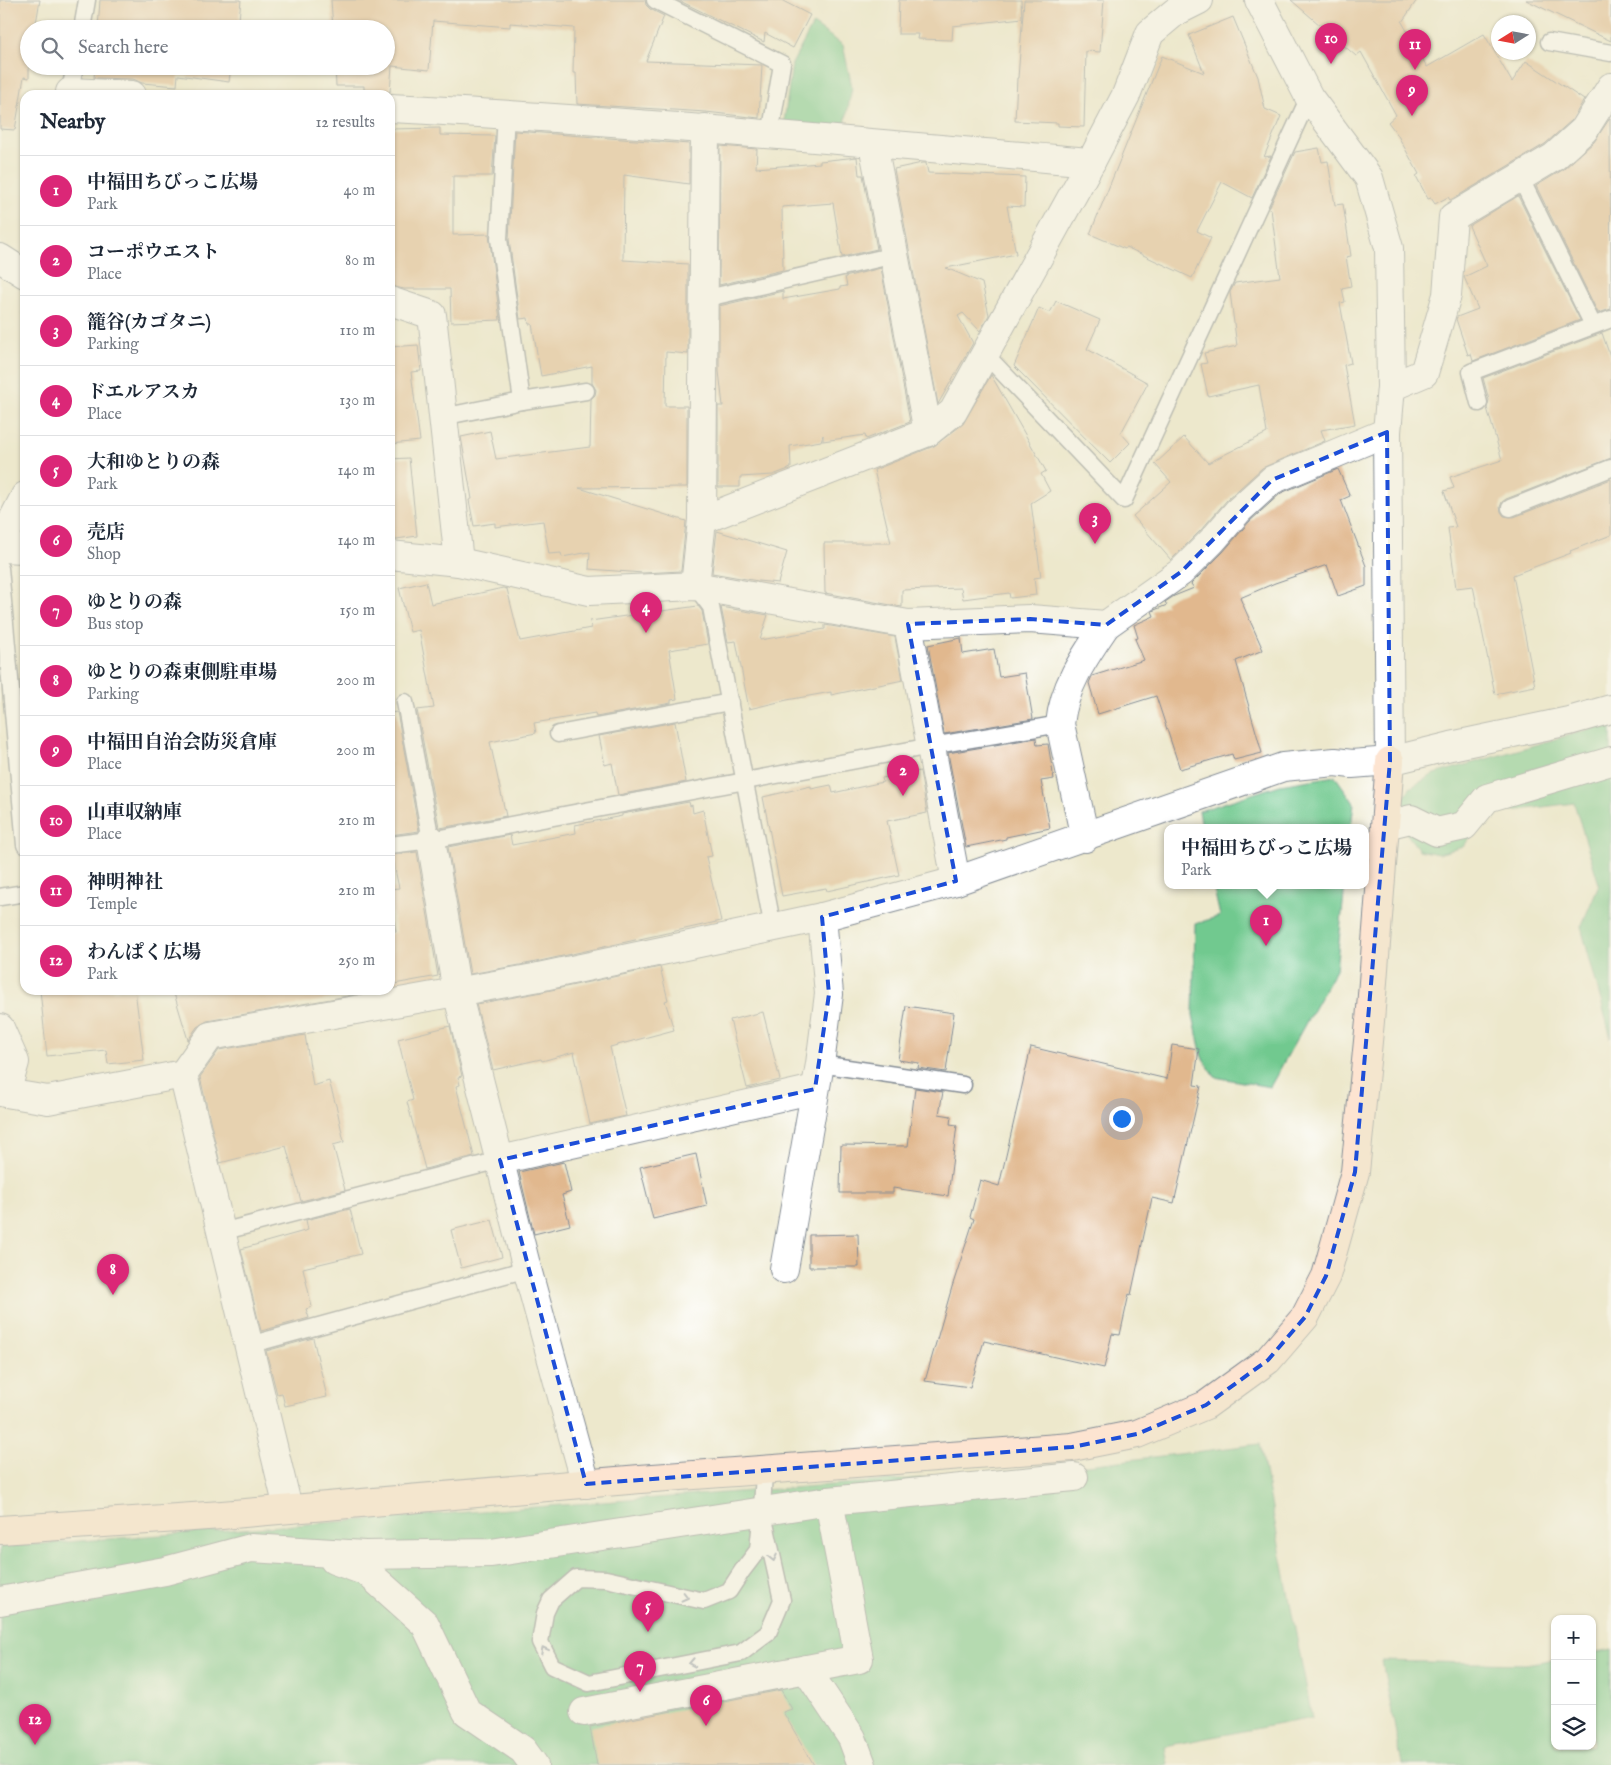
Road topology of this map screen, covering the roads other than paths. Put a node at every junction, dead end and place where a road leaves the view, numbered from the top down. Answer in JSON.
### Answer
{"nodes":[{"id":1,"x":88,"y":0,"type":"edge"},
{"id":2,"x":655,"y":0,"type":"edge"},
{"id":3,"x":1199,"y":0,"type":"edge"},
{"id":4,"x":1259,"y":0,"type":"edge"},
{"id":5,"x":84,"y":20,"type":"edge"},
{"id":6,"x":1549,"y":42,"type":"dead end"},
{"id":7,"x":1611,"y":53,"type":"edge"},
{"id":8,"x":71,"y":84,"type":"edge"},
{"id":9,"x":1611,"y":87,"type":"edge"},
{"id":10,"x":104,"y":90,"type":"edge"},
{"id":11,"x":1309,"y":97,"type":"junction"},
{"id":12,"x":395,"y":108,"type":"edge"},
{"id":13,"x":506,"y":114,"type":"junction"},
{"id":14,"x":705,"y":128,"type":"junction"},
{"id":15,"x":770,"y":135,"type":"junction"},
{"id":16,"x":873,"y":144,"type":"junction"},
{"id":17,"x":1091,"y":162,"type":"junction"},
{"id":18,"x":1520,"y":178,"type":"junction"},
{"id":19,"x":895,"y":255,"type":"junction"},
{"id":20,"x":0,"y":258,"type":"edge"},
{"id":21,"x":20,"y":271,"type":"edge"},
{"id":22,"x":703,"y":299,"type":"junction"},
{"id":23,"x":395,"y":303,"type":"edge"},
{"id":24,"x":1611,"y":320,"type":"edge"},
{"id":25,"x":1593,"y":325,"type":"junction"},
{"id":26,"x":985,"y":354,"type":"junction"},
{"id":27,"x":1391,"y":387,"type":"junction"},
{"id":28,"x":586,"y":391,"type":"dead end"},
{"id":29,"x":522,"y":401,"type":"junction"},
{"id":30,"x":1479,"y":403,"type":"dead end"},
{"id":31,"x":442,"y":417,"type":"junction"},
{"id":32,"x":928,"y":432,"type":"junction"},
{"id":33,"x":1387,"y":432,"type":"junction"},
{"id":34,"x":1611,"y":468,"type":"edge"},
{"id":35,"x":20,"y":506,"type":"edge"},
{"id":36,"x":1510,"y":508,"type":"dead end"},
{"id":37,"x":702,"y":520,"type":"junction"},
{"id":38,"x":0,"y":547,"type":"edge"},
{"id":39,"x":20,"y":549,"type":"edge"},
{"id":40,"x":395,"y":556,"type":"edge"},
{"id":41,"x":458,"y":562,"type":"junction"},
{"id":42,"x":0,"y":568,"type":"edge"},
{"id":43,"x":695,"y":586,"type":"junction"},
{"id":44,"x":908,"y":624,"type":"junction"},
{"id":45,"x":1106,"y":625,"type":"junction"},
{"id":46,"x":405,"y":702,"type":"dead end"},
{"id":47,"x":730,"y":702,"type":"junction"},
{"id":48,"x":1611,"y":709,"type":"edge"},
{"id":49,"x":1060,"y":724,"type":"junction"},
{"id":50,"x":558,"y":734,"type":"dead end"},
{"id":51,"x":931,"y":746,"type":"junction"},
{"id":52,"x":1390,"y":761,"type":"junction"},
{"id":53,"x":1611,"y":761,"type":"edge"},
{"id":54,"x":745,"y":781,"type":"junction"},
{"id":55,"x":20,"y":790,"type":"edge"},
{"id":56,"x":1386,"y":825,"type":"junction"},
{"id":57,"x":1085,"y":838,"type":"junction"},
{"id":58,"x":431,"y":840,"type":"junction"},
{"id":59,"x":395,"y":844,"type":"edge"},
{"id":60,"x":956,"y":881,"type":"junction"},
{"id":61,"x":20,"y":895,"type":"edge"},
{"id":62,"x":0,"y":897,"type":"edge"},
{"id":63,"x":822,"y":917,"type":"junction"},
{"id":64,"x":774,"y":928,"type":"junction"},
{"id":65,"x":457,"y":992,"type":"junction"},
{"id":66,"x":0,"y":1028,"type":"edge"},
{"id":67,"x":183,"y":1074,"type":"junction"},
{"id":68,"x":818,"y":1076,"type":"junction"},
{"id":69,"x":964,"y":1085,"type":"dead end"},
{"id":70,"x":3,"y":1092,"type":"edge"},
{"id":71,"x":500,"y":1160,"type":"junction"},
{"id":72,"x":221,"y":1232,"type":"junction"},
{"id":73,"x":526,"y":1269,"type":"junction"},
{"id":74,"x":784,"y":1269,"type":"dead end"},
{"id":75,"x":249,"y":1345,"type":"junction"},
{"id":76,"x":764,"y":1471,"type":"junction"},
{"id":77,"x":1074,"y":1477,"type":"dead end"},
{"id":78,"x":586,"y":1484,"type":"junction"},
{"id":79,"x":829,"y":1501,"type":"junction"},
{"id":80,"x":288,"y":1508,"type":"junction"},
{"id":81,"x":762,"y":1510,"type":"junction"},
{"id":82,"x":0,"y":1530,"type":"edge"},
{"id":83,"x":309,"y":1552,"type":"junction"},
{"id":84,"x":0,"y":1601,"type":"edge"},
{"id":85,"x":806,"y":1669,"type":"junction"},
{"id":86,"x":584,"y":1712,"type":"dead end"},
{"id":87,"x":534,"y":1765,"type":"edge"},
{"id":88,"x":862,"y":1765,"type":"edge"}],
"edges":[{"from":1,"to":5,"type":"lane"},
{"from":2,"to":15,"type":"lane"},
{"from":3,"to":17,"type":"street"},
{"from":4,"to":11,"type":"street"},
{"from":6,"to":7,"type":"lane"},
{"from":8,"to":10,"type":"street"},
{"from":9,"to":18,"type":"street"},
{"from":11,"to":26,"type":"lane"},
{"from":11,"to":27,"type":"street"},
{"from":12,"to":13,"type":"street"},
{"from":13,"to":14,"type":"street"},
{"from":13,"to":29,"type":"lane"},
{"from":14,"to":15,"type":"street"},
{"from":14,"to":22,"type":"street"},
{"from":15,"to":16,"type":"street"},
{"from":16,"to":17,"type":"street"},
{"from":16,"to":19,"type":"street"},
{"from":17,"to":26,"type":"street"},
{"from":18,"to":25,"type":"lane"},
{"from":18,"to":27,"type":"street"},
{"from":19,"to":22,"type":"lane"},
{"from":19,"to":32,"type":"street"},
{"from":20,"to":21,"type":"street"},
{"from":22,"to":37,"type":"street"},
{"from":23,"to":31,"type":"street"},
{"from":24,"to":25,"type":"lane"},
{"from":25,"to":30,"type":"lane"},
{"from":26,"to":32,"type":"street"},
{"from":27,"to":33,"type":"street"},
{"from":28,"to":29,"type":"lane"},
{"from":29,"to":31,"type":"lane"},
{"from":31,"to":41,"type":"street"},
{"from":32,"to":37,"type":"street"},
{"from":33,"to":45,"type":"street"},
{"from":33,"to":52,"type":"street"},
{"from":34,"to":36,"type":"lane"},
{"from":35,"to":38,"type":"street"},
{"from":37,"to":43,"type":"street"},
{"from":38,"to":39,"type":"street"},
{"from":40,"to":41,"type":"street"},
{"from":41,"to":43,"type":"street"},
{"from":42,"to":55,"type":"lane"},
{"from":43,"to":44,"type":"street"},
{"from":43,"to":47,"type":"lane"},
{"from":44,"to":45,"type":"street"},
{"from":44,"to":51,"type":"street"},
{"from":45,"to":49,"type":"street"},
{"from":46,"to":58,"type":"lane"},
{"from":47,"to":50,"type":"lane"},
{"from":47,"to":54,"type":"lane"},
{"from":48,"to":52,"type":"street"},
{"from":49,"to":51,"type":"lane"},
{"from":49,"to":57,"type":"street"},
{"from":51,"to":54,"type":"lane"},
{"from":51,"to":60,"type":"street"},
{"from":52,"to":56,"type":"street"},
{"from":52,"to":57,"type":"street"},
{"from":53,"to":56,"type":"street"},
{"from":54,"to":58,"type":"lane"},
{"from":54,"to":64,"type":"lane"},
{"from":56,"to":76,"type":"street"},
{"from":57,"to":60,"type":"street"},
{"from":58,"to":59,"type":"lane"},
{"from":58,"to":65,"type":"street"},
{"from":60,"to":63,"type":"street"},
{"from":61,"to":62,"type":"lane"},
{"from":63,"to":64,"type":"street"},
{"from":63,"to":68,"type":"street"},
{"from":64,"to":65,"type":"street"},
{"from":65,"to":67,"type":"street"},
{"from":65,"to":71,"type":"street"},
{"from":66,"to":70,"type":"street"},
{"from":67,"to":70,"type":"street"},
{"from":67,"to":72,"type":"street"},
{"from":68,"to":69,"type":"lane"},
{"from":68,"to":71,"type":"street"},
{"from":68,"to":74,"type":"street"},
{"from":71,"to":72,"type":"lane"},
{"from":71,"to":73,"type":"street"},
{"from":72,"to":75,"type":"street"},
{"from":73,"to":75,"type":"lane"},
{"from":73,"to":78,"type":"street"},
{"from":75,"to":80,"type":"street"},
{"from":76,"to":78,"type":"street"},
{"from":76,"to":81,"type":"lane"},
{"from":77,"to":79,"type":"street"},
{"from":78,"to":80,"type":"street"},
{"from":79,"to":81,"type":"street"},
{"from":79,"to":85,"type":"street"},
{"from":80,"to":82,"type":"street"},
{"from":81,"to":81,"type":"lane","one_way":true},
{"from":81,"to":83,"type":"street"},
{"from":83,"to":84,"type":"street"},
{"from":83,"to":87,"type":"street"},
{"from":85,"to":86,"type":"street"},
{"from":85,"to":88,"type":"street"}]}
